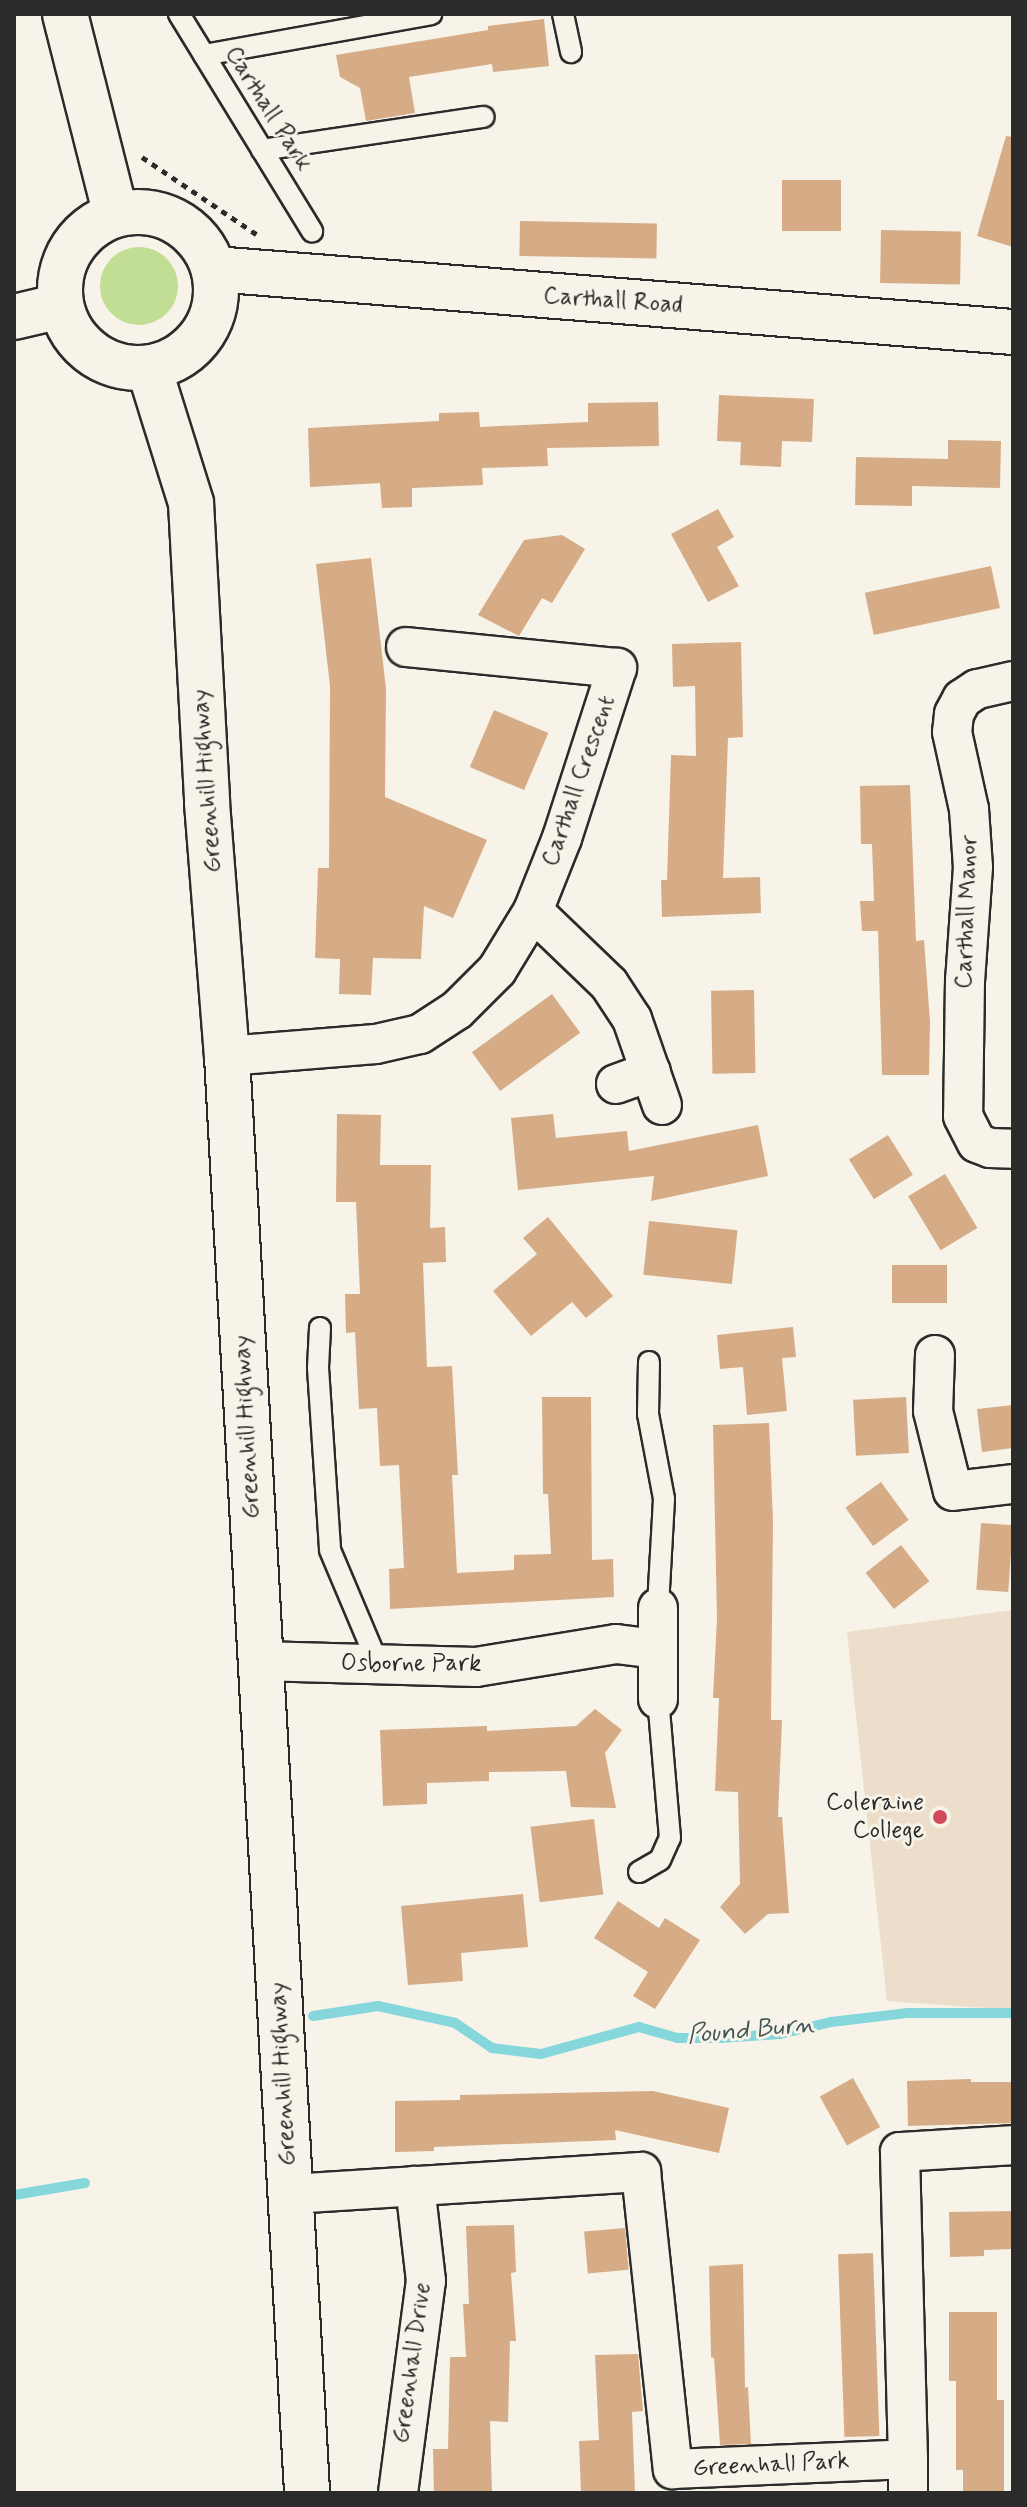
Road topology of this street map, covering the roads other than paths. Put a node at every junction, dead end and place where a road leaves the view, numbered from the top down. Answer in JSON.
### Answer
{"nodes":[{"id":1,"x":65,"y":14,"type":"edge"},
{"id":2,"x":179,"y":14,"type":"edge"},
{"id":3,"x":431,"y":14,"type":"edge"},
{"id":4,"x":563,"y":14,"type":"edge"},
{"id":5,"x":571,"y":52,"type":"dead end"},
{"id":6,"x":204,"y":55,"type":"junction"},
{"id":7,"x":484,"y":117,"type":"dead end"},
{"id":8,"x":262,"y":150,"type":"junction"},
{"id":9,"x":116,"y":215,"type":"junction"},
{"id":10,"x":312,"y":231,"type":"dead end"},
{"id":11,"x":214,"y":269,"type":"junction"},
{"id":12,"x":61,"y":306,"type":"junction"},
{"id":13,"x":14,"y":317,"type":"edge"},
{"id":14,"x":1013,"y":332,"type":"edge"},
{"id":15,"x":149,"y":368,"type":"junction"},
{"id":16,"x":406,"y":647,"type":"dead end"},
{"id":17,"x":1013,"y":681,"type":"edge"},
{"id":18,"x":533,"y":911,"type":"junction"},
{"id":19,"x":227,"y":1056,"type":"junction"},
{"id":20,"x":616,"y":1084,"type":"dead end"},
{"id":21,"x":1013,"y":1149,"type":"edge"},
{"id":22,"x":320,"y":1328,"type":"dead end"},
{"id":23,"x":935,"y":1355,"type":"dead end"},
{"id":24,"x":649,"y":1362,"type":"dead end"},
{"id":25,"x":1013,"y":1484,"type":"edge"},
{"id":26,"x":658,"y":1608,"type":"joint"},
{"id":27,"x":657,"y":1649,"type":"junction"},
{"id":28,"x":259,"y":1661,"type":"junction"},
{"id":29,"x":379,"y":1666,"type":"junction"},
{"id":30,"x":658,"y":1699,"type":"joint"},
{"id":31,"x":639,"y":1872,"type":"dead end"},
{"id":32,"x":1013,"y":2145,"type":"edge"},
{"id":33,"x":415,"y":2186,"type":"junction"},
{"id":34,"x":290,"y":2194,"type":"junction"},
{"id":35,"x":908,"y":2476,"type":"edge"},
{"id":36,"x":307,"y":2493,"type":"edge"},
{"id":37,"x":398,"y":2493,"type":"edge"}],
"edges":[{"from":1,"to":9,"type":"main road"},
{"from":2,"to":6,"type":"lane","name":"Carthall Park"},
{"from":3,"to":6,"type":"lane"},
{"from":4,"to":5,"type":"lane"},
{"from":6,"to":8,"type":"lane","name":"Carthall Park"},
{"from":7,"to":8,"type":"lane"},
{"from":8,"to":10,"type":"lane","name":"Carthall Park"},
{"from":9,"to":11,"type":"main road"},
{"from":9,"to":12,"type":"main road"},
{"from":11,"to":14,"type":"main road","name":"Carthall Road"},
{"from":11,"to":15,"type":"main road"},
{"from":12,"to":13,"type":"main road"},
{"from":12,"to":15,"type":"main road"},
{"from":15,"to":19,"type":"main road","name":"Greenhill Highway"},
{"from":16,"to":18,"type":"street","name":"Carthall Crescent"},
{"from":17,"to":21,"type":"street","name":"Carthall Manor"},
{"from":18,"to":19,"type":"street","name":"Carthall Crescent"},
{"from":18,"to":20,"type":"street"},
{"from":19,"to":28,"type":"main road","name":"Greenhill Highway"},
{"from":22,"to":29,"type":"lane"},
{"from":23,"to":25,"type":"street"},
{"from":24,"to":26,"type":"lane"},
{"from":26,"to":27,"type":"street"},
{"from":27,"to":29,"type":"street","name":"Osborne Park"},
{"from":27,"to":30,"type":"street"},
{"from":28,"to":29,"type":"street","name":"Osborne Park"},
{"from":28,"to":34,"type":"main road","name":"Greenhill Highway"},
{"from":30,"to":31,"type":"lane"},
{"from":32,"to":35,"type":"street","name":"Greenhall Park"},
{"from":33,"to":34,"type":"street","name":"Greenhall Park"},
{"from":33,"to":35,"type":"street","name":"Greenhall Park"},
{"from":33,"to":37,"type":"street","name":"Greenhall Drive"},
{"from":34,"to":36,"type":"main road","name":"Greenhill Highway"}]}
